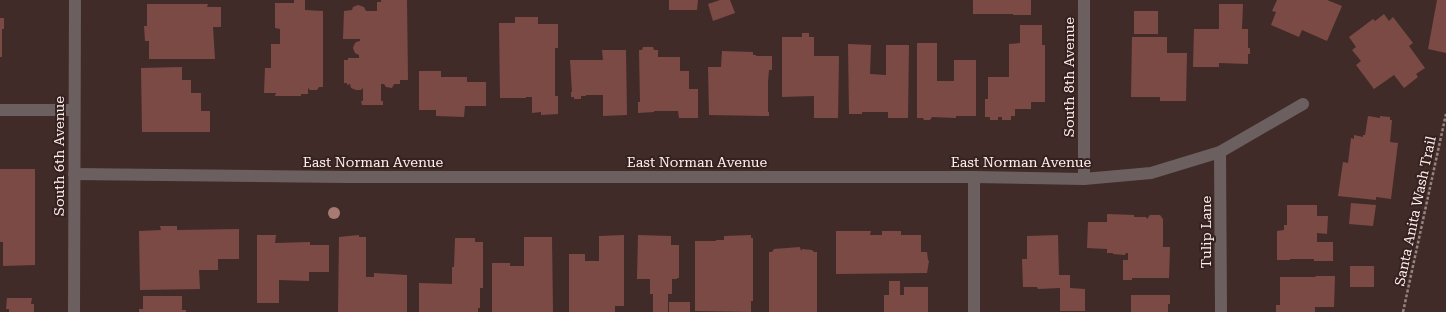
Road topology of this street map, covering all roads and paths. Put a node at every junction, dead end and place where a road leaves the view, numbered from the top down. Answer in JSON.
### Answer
{"nodes":[{"id":1,"x":75,"y":0,"type":"edge"},
{"id":2,"x":1084,"y":0,"type":"edge"},
{"id":3,"x":1303,"y":104,"type":"dead end"},
{"id":4,"x":0,"y":110,"type":"edge"},
{"id":5,"x":74,"y":110,"type":"junction"},
{"id":6,"x":1446,"y":114,"type":"edge"},
{"id":7,"x":1220,"y":152,"type":"junction"},
{"id":8,"x":74,"y":174,"type":"junction"},
{"id":9,"x":974,"y":177,"type":"junction"},
{"id":10,"x":1084,"y":178,"type":"junction"},
{"id":11,"x":74,"y":312,"type":"edge"},
{"id":12,"x":974,"y":312,"type":"edge"},
{"id":13,"x":1221,"y":312,"type":"edge"},
{"id":14,"x":1403,"y":312,"type":"edge"}],
"edges":[{"from":1,"to":5,"type":"street","name":"South 6th Avenue"},
{"from":2,"to":10,"type":"street","name":"South 8th Avenue"},
{"from":3,"to":7,"type":"street","name":"East Norman Avenue"},
{"from":4,"to":5,"type":"street"},
{"from":5,"to":8,"type":"street","name":"South 6th Avenue"},
{"from":6,"to":14,"type":"path","name":"Santa Anita Wash Trail"},
{"from":7,"to":10,"type":"street","name":"East Norman Avenue"},
{"from":7,"to":13,"type":"street","name":"Tulip Lane"},
{"from":8,"to":9,"type":"street","name":"East Norman Avenue"},
{"from":8,"to":11,"type":"street","name":"South 6th Avenue"},
{"from":9,"to":10,"type":"street","name":"East Norman Avenue"},
{"from":9,"to":12,"type":"street"}]}
